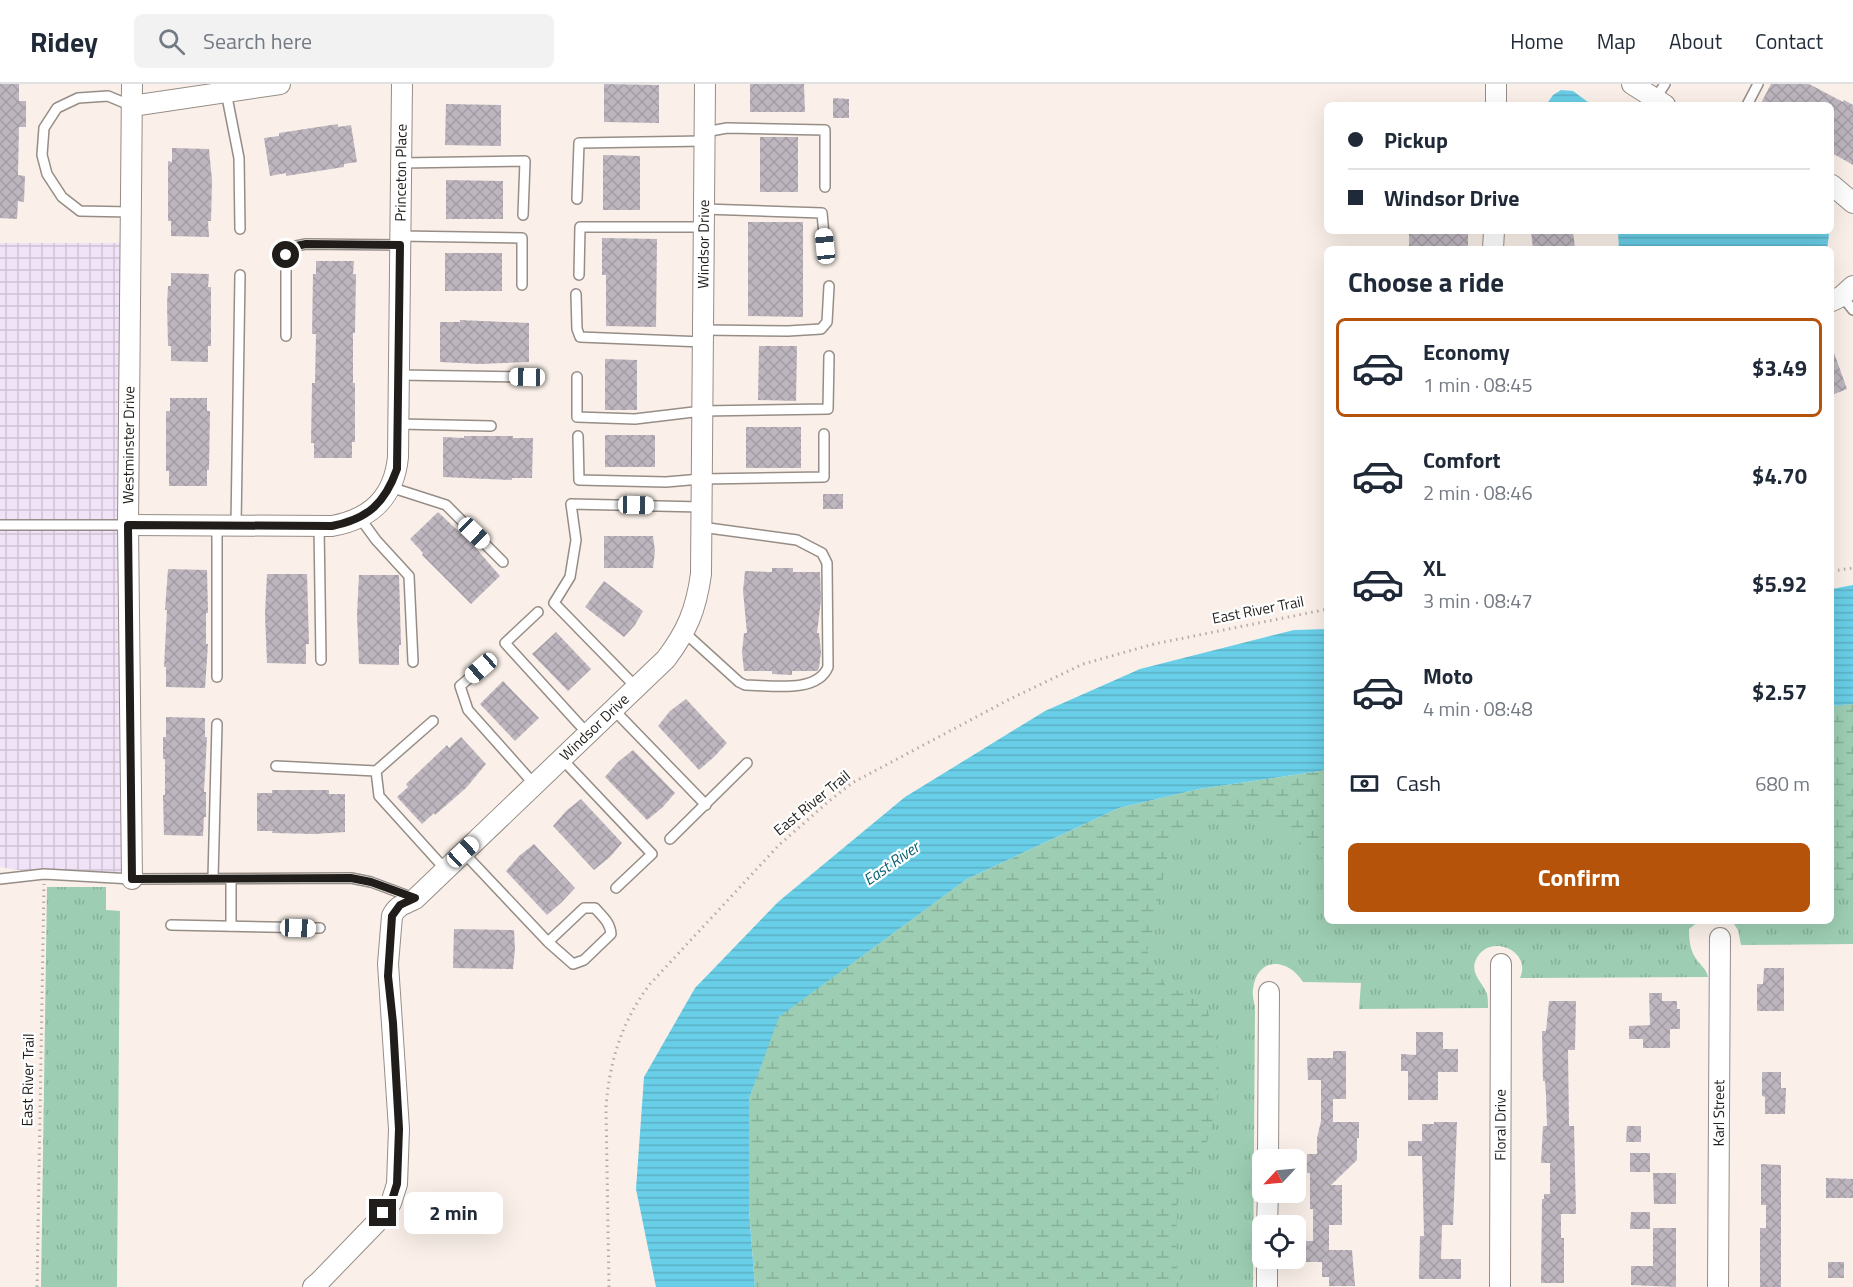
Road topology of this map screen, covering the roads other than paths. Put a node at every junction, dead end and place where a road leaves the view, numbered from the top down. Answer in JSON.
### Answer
{"nodes":[{"id":1,"x":132,"y":84,"type":"edge"},
{"id":2,"x":280,"y":84,"type":"edge"},
{"id":3,"x":402,"y":84,"type":"edge"},
{"id":4,"x":705,"y":84,"type":"edge"},
{"id":5,"x":1496,"y":84,"type":"edge"},
{"id":6,"x":1632,"y":84,"type":"edge"},
{"id":7,"x":1758,"y":84,"type":"edge"},
{"id":8,"x":226,"y":92,"type":"junction"},
{"id":9,"x":1662,"y":96,"type":"edge"},
{"id":10,"x":1496,"y":102,"type":"edge"},
{"id":11,"x":1749,"y":102,"type":"edge"},
{"id":12,"x":132,"y":106,"type":"junction"},
{"id":13,"x":705,"y":136,"type":"junction"},
{"id":14,"x":401,"y":163,"type":"junction"},
{"id":15,"x":825,"y":187,"type":"dead end"},
{"id":16,"x":577,"y":199,"type":"dead end"},
{"id":17,"x":131,"y":212,"type":"junction"},
{"id":18,"x":524,"y":215,"type":"dead end"},
{"id":19,"x":704,"y":218,"type":"junction"},
{"id":20,"x":240,"y":229,"type":"dead end"},
{"id":21,"x":400,"y":241,"type":"junction"},
{"id":22,"x":825,"y":246,"type":"dead end"},
{"id":23,"x":240,"y":275,"type":"dead end"},
{"id":24,"x":579,"y":275,"type":"dead end"},
{"id":25,"x":522,"y":285,"type":"dead end"},
{"id":26,"x":828,"y":286,"type":"dead end"},
{"id":27,"x":576,"y":294,"type":"dead end"},
{"id":28,"x":286,"y":336,"type":"dead end"},
{"id":29,"x":703,"y":336,"type":"junction"},
{"id":30,"x":829,"y":356,"type":"dead end"},
{"id":31,"x":399,"y":375,"type":"junction"},
{"id":32,"x":527,"y":377,"type":"dead end"},
{"id":33,"x":577,"y":377,"type":"dead end"},
{"id":34,"x":702,"y":411,"type":"junction"},
{"id":35,"x":399,"y":424,"type":"junction"},
{"id":36,"x":491,"y":426,"type":"dead end"},
{"id":37,"x":824,"y":434,"type":"dead end"},
{"id":38,"x":578,"y":436,"type":"dead end"},
{"id":39,"x":701,"y":479,"type":"junction"},
{"id":40,"x":390,"y":487,"type":"junction"},
{"id":41,"x":701,"y":507,"type":"junction"},
{"id":42,"x":360,"y":518,"type":"junction"},
{"id":43,"x":0,"y":525,"type":"edge"},
{"id":44,"x":128,"y":525,"type":"junction"},
{"id":45,"x":227,"y":525,"type":"junction"},
{"id":46,"x":319,"y":526,"type":"junction"},
{"id":47,"x":701,"y":527,"type":"junction"},
{"id":48,"x":503,"y":562,"type":"dead end"},
{"id":49,"x":538,"y":612,"type":"dead end"},
{"id":50,"x":684,"y":632,"type":"junction"},
{"id":51,"x":321,"y":660,"type":"dead end"},
{"id":52,"x":413,"y":662,"type":"dead end"},
{"id":53,"x":481,"y":668,"type":"dead end"},
{"id":54,"x":217,"y":677,"type":"dead end"},
{"id":55,"x":636,"y":687,"type":"junction"},
{"id":56,"x":613,"y":709,"type":"junction"},
{"id":57,"x":433,"y":721,"type":"dead end"},
{"id":58,"x":217,"y":724,"type":"dead end"},
{"id":59,"x":587,"y":734,"type":"junction"},
{"id":60,"x":561,"y":758,"type":"junction"},
{"id":61,"x":747,"y":763,"type":"dead end"},
{"id":62,"x":276,"y":766,"type":"dead end"},
{"id":63,"x":376,"y":771,"type":"junction"},
{"id":64,"x":534,"y":784,"type":"junction"},
{"id":65,"x":706,"y":805,"type":"junction"},
{"id":66,"x":670,"y":839,"type":"dead end"},
{"id":67,"x":463,"y":852,"type":"junction"},
{"id":68,"x":445,"y":869,"type":"junction"},
{"id":69,"x":0,"y":879,"type":"edge"},
{"id":70,"x":132,"y":879,"type":"junction"},
{"id":71,"x":213,"y":879,"type":"junction"},
{"id":72,"x":231,"y":879,"type":"junction"},
{"id":73,"x":616,"y":888,"type":"dead end"},
{"id":74,"x":415,"y":898,"type":"junction"},
{"id":75,"x":171,"y":925,"type":"dead end"},
{"id":76,"x":231,"y":926,"type":"junction"},
{"id":77,"x":320,"y":928,"type":"dead end"},
{"id":78,"x":1720,"y":938,"type":"dead end"},
{"id":79,"x":548,"y":942,"type":"junction"},
{"id":80,"x":1501,"y":964,"type":"dead end"},
{"id":81,"x":1269,"y":992,"type":"dead end"},
{"id":82,"x":1268,"y":1149,"type":"edge"},
{"id":83,"x":1267,"y":1269,"type":"edge"},
{"id":84,"x":313,"y":1287,"type":"edge"},
{"id":85,"x":1267,"y":1287,"type":"edge"},
{"id":86,"x":1500,"y":1287,"type":"edge"},
{"id":87,"x":1718,"y":1287,"type":"edge"}],
"edges":[{"from":1,"to":12,"type":"street","name":"Westminster Drive"},
{"from":2,"to":8,"type":"street"},
{"from":3,"to":14,"type":"street","name":"Princeton Place"},
{"from":4,"to":13,"type":"street","name":"Windsor Drive"},
{"from":5,"to":10,"type":"street"},
{"from":6,"to":9,"type":"street"},
{"from":7,"to":11,"type":"lane"},
{"from":8,"to":12,"type":"street"},
{"from":8,"to":20,"type":"lane"},
{"from":12,"to":17,"type":"street","name":"Westminster Drive"},
{"from":12,"to":17,"type":"lane"},
{"from":13,"to":15,"type":"lane"},
{"from":13,"to":16,"type":"lane"},
{"from":13,"to":19,"type":"street","name":"Windsor Drive"},
{"from":14,"to":18,"type":"lane"},
{"from":14,"to":21,"type":"street","name":"Princeton Place"},
{"from":17,"to":44,"type":"street","name":"Westminster Drive"},
{"from":19,"to":22,"type":"lane"},
{"from":19,"to":24,"type":"lane"},
{"from":19,"to":29,"type":"street","name":"Windsor Drive"},
{"from":21,"to":25,"type":"lane"},
{"from":21,"to":28,"type":"lane"},
{"from":21,"to":31,"type":"street","name":"Princeton Place"},
{"from":23,"to":45,"type":"lane"},
{"from":26,"to":29,"type":"lane"},
{"from":27,"to":29,"type":"lane"},
{"from":29,"to":34,"type":"street","name":"Windsor Drive"},
{"from":30,"to":34,"type":"lane"},
{"from":31,"to":32,"type":"lane"},
{"from":31,"to":35,"type":"street","name":"Princeton Place"},
{"from":33,"to":34,"type":"lane"},
{"from":34,"to":39,"type":"street","name":"Windsor Drive"},
{"from":35,"to":36,"type":"lane"},
{"from":35,"to":40,"type":"street","name":"Princeton Place"},
{"from":37,"to":39,"type":"lane"},
{"from":38,"to":39,"type":"lane"},
{"from":39,"to":41,"type":"street","name":"Windsor Drive"},
{"from":40,"to":42,"type":"street","name":"Princeton Place"},
{"from":40,"to":48,"type":"lane"},
{"from":41,"to":47,"type":"street","name":"Windsor Drive"},
{"from":41,"to":55,"type":"lane"},
{"from":42,"to":46,"type":"street","name":"Princeton Place"},
{"from":42,"to":52,"type":"lane"},
{"from":43,"to":44,"type":"lane"},
{"from":44,"to":45,"type":"street","name":"Princeton Place"},
{"from":44,"to":70,"type":"street","name":"Westminster Drive"},
{"from":45,"to":46,"type":"street","name":"Princeton Place"},
{"from":45,"to":54,"type":"lane"},
{"from":46,"to":51,"type":"lane"},
{"from":47,"to":50,"type":"street","name":"Windsor Drive"},
{"from":47,"to":50,"type":"lane"},
{"from":49,"to":59,"type":"lane"},
{"from":50,"to":55,"type":"street","name":"Windsor Drive"},
{"from":53,"to":64,"type":"lane"},
{"from":55,"to":56,"type":"street","name":"Windsor Drive"},
{"from":56,"to":59,"type":"street","name":"Windsor Drive"},
{"from":56,"to":65,"type":"lane"},
{"from":57,"to":63,"type":"lane"},
{"from":58,"to":71,"type":"lane"},
{"from":59,"to":60,"type":"street","name":"Windsor Drive"},
{"from":60,"to":64,"type":"street","name":"Windsor Drive"},
{"from":60,"to":73,"type":"lane"},
{"from":61,"to":65,"type":"lane"},
{"from":62,"to":63,"type":"lane"},
{"from":63,"to":68,"type":"lane"},
{"from":64,"to":67,"type":"street","name":"Windsor Drive"},
{"from":65,"to":66,"type":"lane"},
{"from":67,"to":68,"type":"street","name":"Windsor Drive"},
{"from":67,"to":79,"type":"lane"},
{"from":68,"to":74,"type":"street","name":"Windsor Drive"},
{"from":69,"to":70,"type":"lane"},
{"from":70,"to":71,"type":"lane"},
{"from":71,"to":72,"type":"lane"},
{"from":72,"to":74,"type":"lane"},
{"from":72,"to":76,"type":"lane"},
{"from":74,"to":84,"type":"street","name":"Windsor Drive"},
{"from":75,"to":76,"type":"lane"},
{"from":76,"to":77,"type":"lane"},
{"from":78,"to":87,"type":"street","name":"Karl Street"},
{"from":79,"to":79,"type":"lane"},
{"from":80,"to":86,"type":"street","name":"Floral Drive"},
{"from":81,"to":82,"type":"street"},
{"from":83,"to":85,"type":"street"}]}
